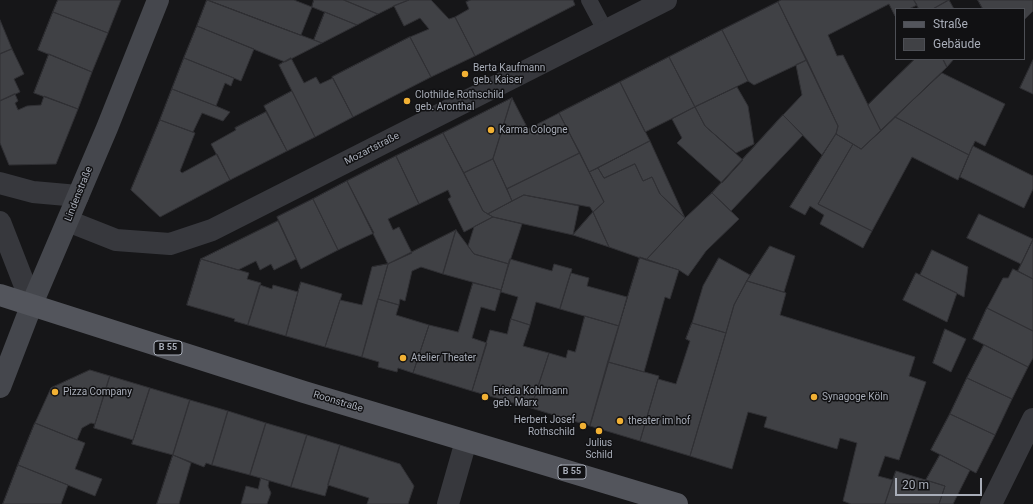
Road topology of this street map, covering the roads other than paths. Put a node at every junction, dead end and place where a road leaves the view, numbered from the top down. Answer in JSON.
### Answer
{"nodes":[{"id":1,"x":158,"y":0,"type":"edge"},
{"id":2,"x":589,"y":0,"type":"edge"},
{"id":3,"x":666,"y":0,"type":"edge"},
{"id":4,"x":605,"y":30,"type":"junction"},
{"id":5,"x":0,"y":183,"type":"edge"},
{"id":6,"x":78,"y":196,"type":"junction"},
{"id":7,"x":68,"y":221,"type":"junction"},
{"id":8,"x":0,"y":222,"type":"edge"},
{"id":9,"x":0,"y":295,"type":"edge"},
{"id":10,"x":32,"y":304,"type":"junction"},
{"id":11,"x":0,"y":387,"type":"edge"},
{"id":12,"x":1033,"y":419,"type":"edge"},
{"id":13,"x":466,"y":441,"type":"junction"},
{"id":14,"x":448,"y":504,"type":"edge"},
{"id":15,"x":677,"y":504,"type":"edge"},
{"id":16,"x":991,"y":504,"type":"edge"}],
"edges":[{"from":1,"to":6,"type":"main road","name":"Lindenstraße"},
{"from":2,"to":4,"type":"lane"},
{"from":3,"to":4,"type":"street","name":"Mozartstraße"},
{"from":4,"to":7,"type":"street","name":"Mozartstraße"},
{"from":5,"to":6,"type":"street"},
{"from":6,"to":7,"type":"main road","name":"Lindenstraße"},
{"from":7,"to":10,"type":"main road","name":"Lindenstraße"},
{"from":8,"to":10,"type":"street"},
{"from":9,"to":10,"type":"main road","name":"Roonstraße","number":"B 55"},
{"from":10,"to":11,"type":"main road","name":"Lindenstraße"},
{"from":10,"to":13,"type":"main road","name":"Roonstraße","number":"B 55"},
{"from":12,"to":16,"type":"street"},
{"from":13,"to":14,"type":"street"},
{"from":13,"to":15,"type":"main road","name":"Roonstraße","number":"B 55"}]}
